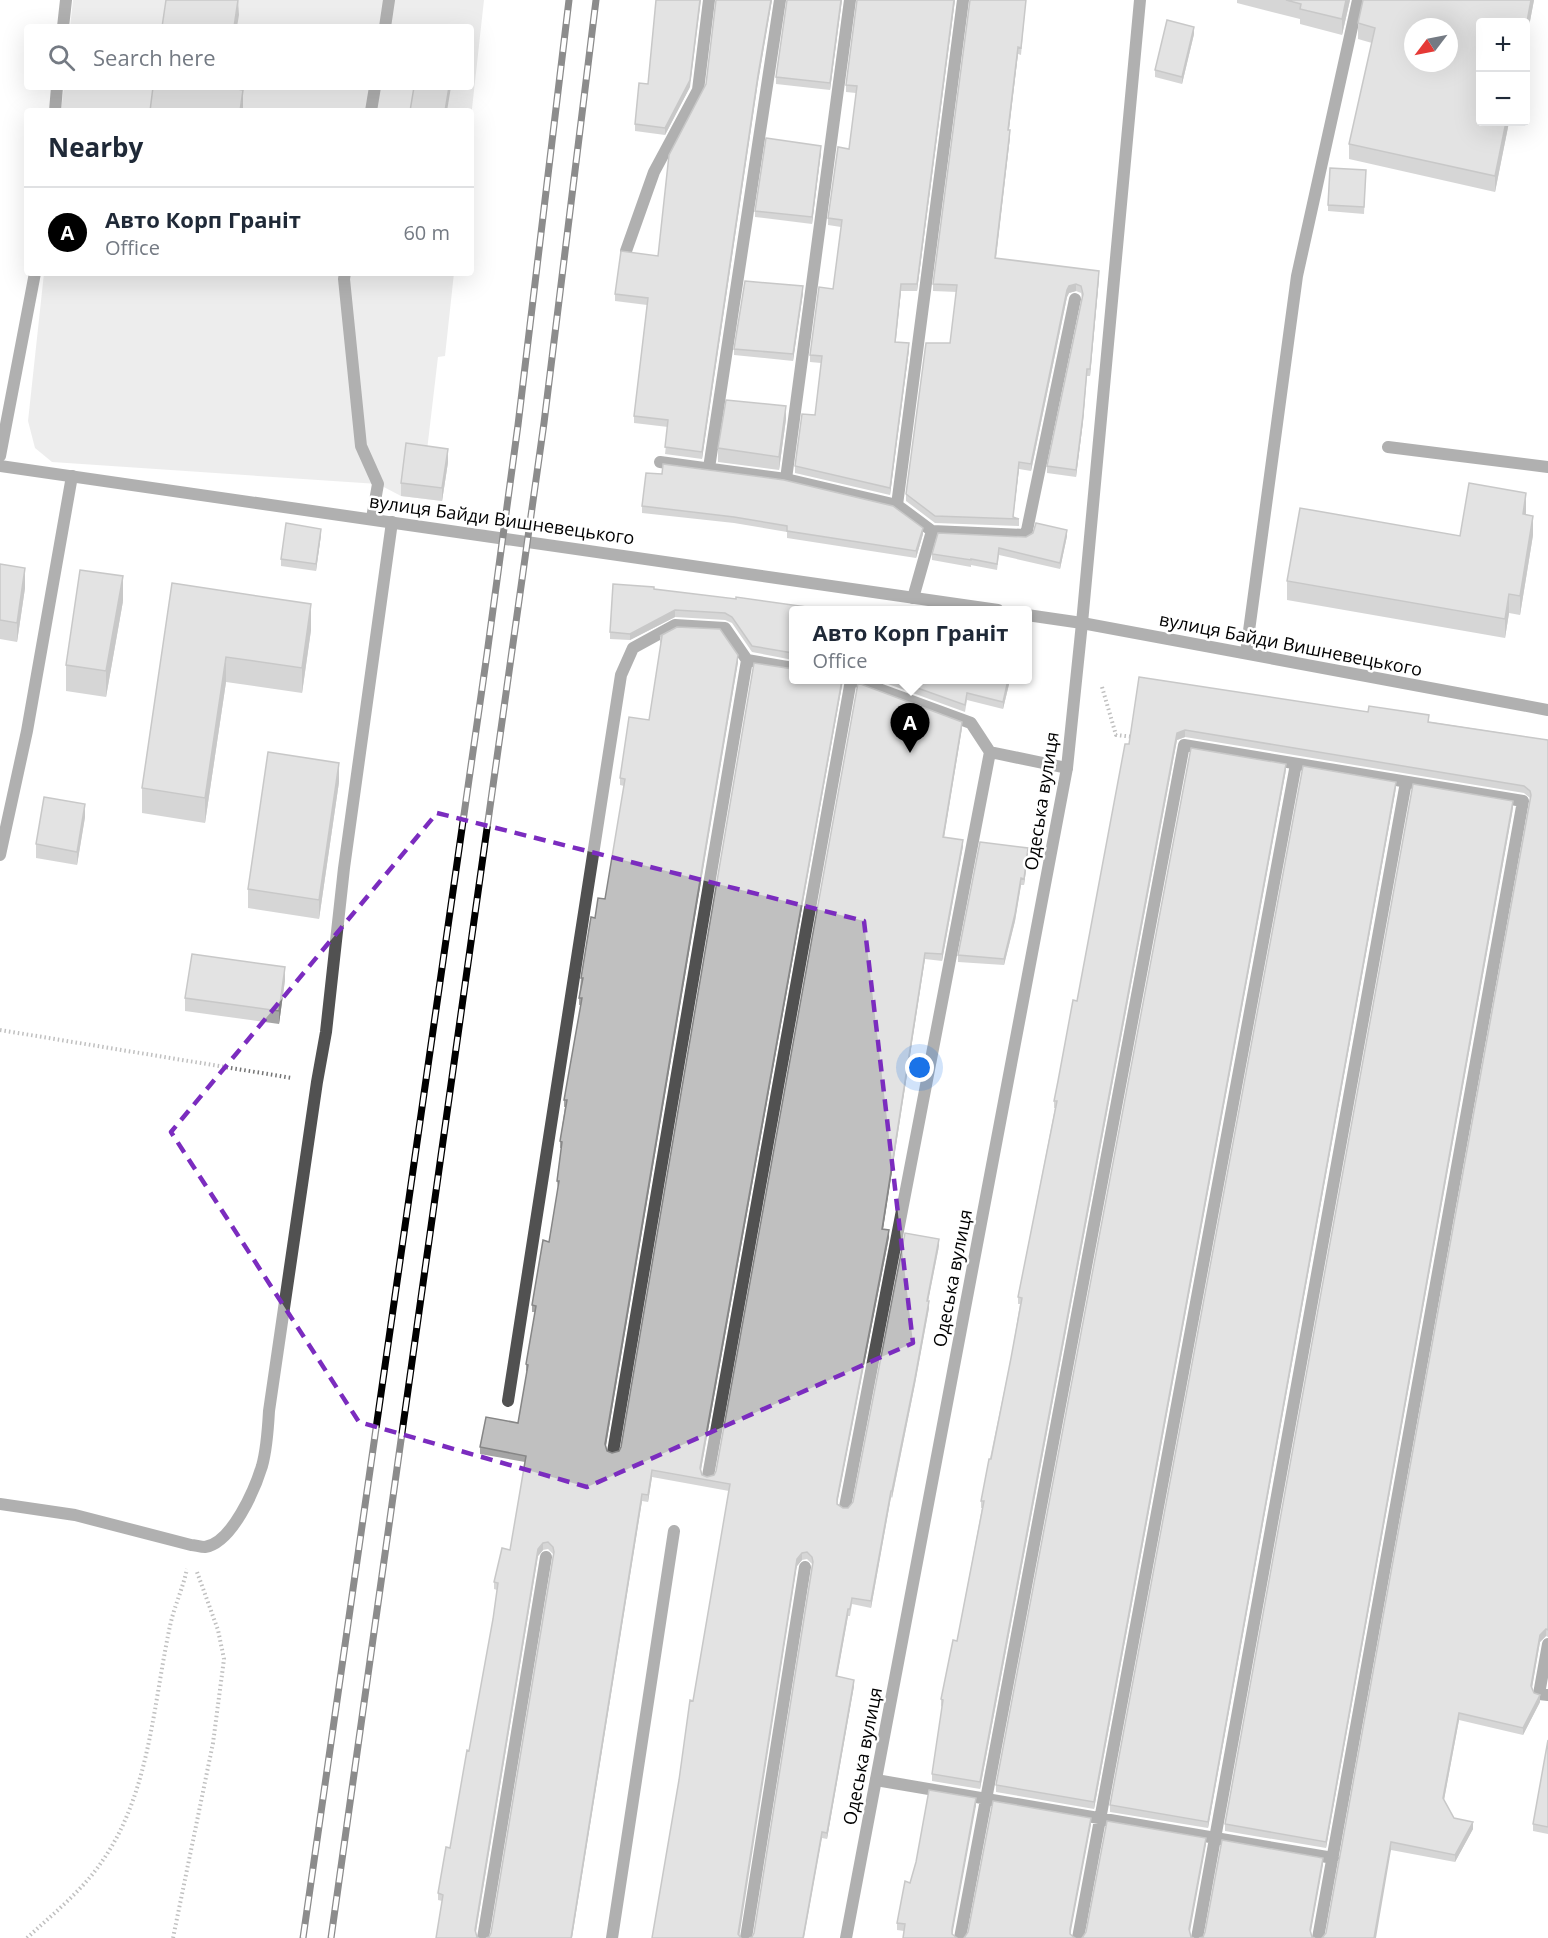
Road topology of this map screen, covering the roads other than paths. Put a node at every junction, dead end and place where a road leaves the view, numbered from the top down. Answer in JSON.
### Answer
{"nodes":[{"id":1,"x":66,"y":0,"type":"edge"},
{"id":2,"x":389,"y":0,"type":"edge"},
{"id":3,"x":709,"y":0,"type":"edge"},
{"id":4,"x":780,"y":0,"type":"edge"},
{"id":5,"x":850,"y":0,"type":"edge"},
{"id":6,"x":963,"y":0,"type":"edge"},
{"id":7,"x":1140,"y":0,"type":"edge"},
{"id":8,"x":1358,"y":0,"type":"edge"},
{"id":9,"x":63,"y":24,"type":"edge"},
{"id":10,"x":385,"y":24,"type":"edge"},
{"id":11,"x":57,"y":90,"type":"edge"},
{"id":12,"x":374,"y":90,"type":"edge"},
{"id":13,"x":55,"y":108,"type":"edge"},
{"id":14,"x":372,"y":108,"type":"edge"},
{"id":15,"x":626,"y":251,"type":"edge"},
{"id":16,"x":34,"y":276,"type":"edge"},
{"id":17,"x":344,"y":276,"type":"edge"},
{"id":18,"x":1075,"y":299,"type":"dead end"},
{"id":19,"x":1388,"y":447,"type":"dead end"},
{"id":20,"x":0,"y":456,"type":"edge"},
{"id":21,"x":660,"y":462,"type":"dead end"},
{"id":22,"x":0,"y":466,"type":"edge"},
{"id":23,"x":1548,"y":467,"type":"edge"},
{"id":24,"x":709,"y":468,"type":"junction"},
{"id":25,"x":72,"y":476,"type":"junction"},
{"id":26,"x":786,"y":479,"type":"junction"},
{"id":27,"x":897,"y":505,"type":"junction"},
{"id":28,"x":372,"y":519,"type":"junction"},
{"id":29,"x":392,"y":522,"type":"junction"},
{"id":30,"x":932,"y":531,"type":"junction"},
{"id":31,"x":913,"y":598,"type":"junction"},
{"id":32,"x":970,"y":606,"type":"edge"},
{"id":33,"x":1032,"y":616,"type":"edge"},
{"id":34,"x":1082,"y":623,"type":"junction"},
{"id":35,"x":1246,"y":653,"type":"junction"},
{"id":36,"x":747,"y":660,"type":"junction"},
{"id":37,"x":789,"y":667,"type":"edge"},
{"id":38,"x":851,"y":684,"type":"edge"},
{"id":39,"x":863,"y":684,"type":"edge"},
{"id":40,"x":1548,"y":710,"type":"edge"},
{"id":41,"x":990,"y":752,"type":"junction"},
{"id":42,"x":1296,"y":764,"type":"junction"},
{"id":43,"x":1067,"y":768,"type":"junction"},
{"id":44,"x":1406,"y":782,"type":"junction"},
{"id":45,"x":0,"y":855,"type":"edge"},
{"id":46,"x":508,"y":1401,"type":"dead end"},
{"id":47,"x":613,"y":1452,"type":"edge"},
{"id":48,"x":708,"y":1476,"type":"edge"},
{"id":49,"x":0,"y":1504,"type":"edge"},
{"id":50,"x":845,"y":1507,"type":"edge"},
{"id":51,"x":674,"y":1531,"type":"dead end"},
{"id":52,"x":546,"y":1557,"type":"dead end"},
{"id":53,"x":805,"y":1567,"type":"dead end"},
{"id":54,"x":1548,"y":1644,"type":"edge"},
{"id":55,"x":1548,"y":1695,"type":"edge"},
{"id":56,"x":876,"y":1779,"type":"junction"},
{"id":57,"x":987,"y":1798,"type":"junction"},
{"id":58,"x":1101,"y":1818,"type":"junction"},
{"id":59,"x":1215,"y":1837,"type":"junction"},
{"id":60,"x":1333,"y":1858,"type":"junction"},
{"id":61,"x":483,"y":1938,"type":"edge"},
{"id":62,"x":612,"y":1938,"type":"edge"},
{"id":63,"x":746,"y":1938,"type":"edge"},
{"id":64,"x":846,"y":1938,"type":"edge"},
{"id":65,"x":960,"y":1938,"type":"edge"},
{"id":66,"x":1078,"y":1938,"type":"edge"},
{"id":67,"x":1197,"y":1938,"type":"edge"},
{"id":68,"x":1318,"y":1938,"type":"edge"}],
"edges":[{"from":1,"to":9,"type":"street"},
{"from":2,"to":10,"type":"street"},
{"from":3,"to":15,"type":"street"},
{"from":4,"to":24,"type":"street"},
{"from":5,"to":26,"type":"street"},
{"from":6,"to":27,"type":"street"},
{"from":7,"to":34,"type":"street","name":"Одеська вулиця"},
{"from":8,"to":35,"type":"street"},
{"from":11,"to":13,"type":"street"},
{"from":12,"to":14,"type":"street"},
{"from":16,"to":20,"type":"street"},
{"from":17,"to":28,"type":"street"},
{"from":18,"to":30,"type":"street"},
{"from":19,"to":23,"type":"street"},
{"from":21,"to":24,"type":"street"},
{"from":22,"to":25,"type":"street","name":"вулиця Байди Вишневецького"},
{"from":24,"to":26,"type":"street"},
{"from":25,"to":28,"type":"street","name":"вулиця Байди Вишневецького"},
{"from":25,"to":45,"type":"street"},
{"from":26,"to":27,"type":"street"},
{"from":27,"to":30,"type":"street"},
{"from":28,"to":29,"type":"street","name":"вулиця Байди Вишневецького"},
{"from":29,"to":31,"type":"street","name":"вулиця Байди Вишневецького"},
{"from":29,"to":49,"type":"street"},
{"from":30,"to":31,"type":"street"},
{"from":31,"to":32,"type":"street","name":"вулиця Байди Вишневецького"},
{"from":33,"to":34,"type":"street","name":"вулиця Байди Вишневецького"},
{"from":34,"to":35,"type":"street","name":"вулиця Байди Вишневецького"},
{"from":34,"to":43,"type":"street","name":"Одеська вулиця"},
{"from":35,"to":40,"type":"street","name":"вулиця Байди Вишневецького"},
{"from":36,"to":37,"type":"street"},
{"from":36,"to":46,"type":"street"},
{"from":36,"to":47,"type":"street"},
{"from":38,"to":48,"type":"street"},
{"from":39,"to":41,"type":"street"},
{"from":41,"to":43,"type":"street"},
{"from":41,"to":50,"type":"street"},
{"from":42,"to":44,"type":"street"},
{"from":42,"to":57,"type":"street"},
{"from":42,"to":58,"type":"street"},
{"from":43,"to":56,"type":"street","name":"Одеська вулиця"},
{"from":44,"to":59,"type":"street"},
{"from":44,"to":60,"type":"street"},
{"from":51,"to":62,"type":"street"},
{"from":52,"to":61,"type":"street"},
{"from":53,"to":63,"type":"street"},
{"from":54,"to":55,"type":"street"},
{"from":56,"to":57,"type":"street"},
{"from":56,"to":64,"type":"street","name":"Одеська вулиця"},
{"from":57,"to":58,"type":"street"},
{"from":57,"to":65,"type":"street"},
{"from":58,"to":59,"type":"street"},
{"from":58,"to":66,"type":"street"},
{"from":59,"to":60,"type":"street"},
{"from":59,"to":67,"type":"street"},
{"from":60,"to":68,"type":"street"}]}
